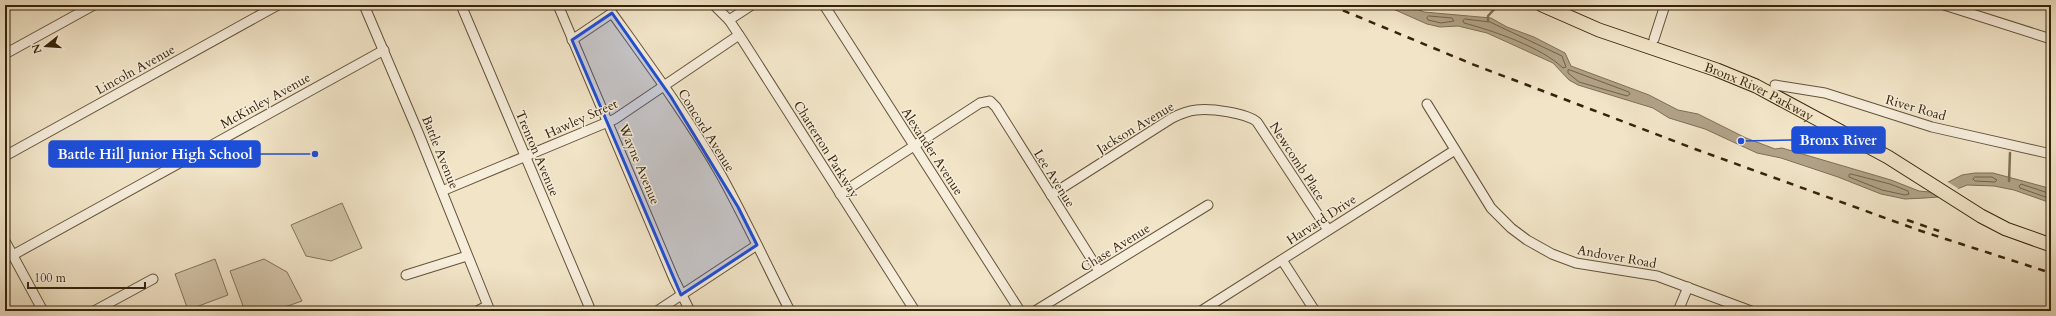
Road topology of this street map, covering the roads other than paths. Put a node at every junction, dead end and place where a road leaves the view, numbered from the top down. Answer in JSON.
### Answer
{"nodes":[{"id":1,"x":94,"y":5,"type":"edge"},
{"id":2,"x":278,"y":5,"type":"edge"},
{"id":3,"x":364,"y":5,"type":"edge"},
{"id":4,"x":461,"y":5,"type":"edge"},
{"id":5,"x":558,"y":5,"type":"edge"},
{"id":6,"x":714,"y":5,"type":"edge"},
{"id":7,"x":752,"y":5,"type":"edge"},
{"id":8,"x":824,"y":5,"type":"edge"},
{"id":9,"x":1542,"y":5,"type":"edge"},
{"id":10,"x":1563,"y":5,"type":"edge"},
{"id":11,"x":1665,"y":5,"type":"edge"},
{"id":12,"x":1944,"y":5,"type":"edge"},
{"id":13,"x":729,"y":20,"type":"junction"},
{"id":14,"x":739,"y":35,"type":"junction"},
{"id":15,"x":2051,"y":39,"type":"edge"},
{"id":16,"x":572,"y":40,"type":"junction"},
{"id":17,"x":1652,"y":44,"type":"junction"},
{"id":18,"x":384,"y":50,"type":"junction"},
{"id":19,"x":5,"y":54,"type":"edge"},
{"id":20,"x":1775,"y":85,"type":"junction"},
{"id":21,"x":664,"y":86,"type":"junction"},
{"id":22,"x":1427,"y":104,"type":"dead end"},
{"id":23,"x":1240,"y":115,"type":"joint"},
{"id":24,"x":608,"y":122,"type":"junction"},
{"id":25,"x":914,"y":146,"type":"junction"},
{"id":26,"x":1455,"y":150,"type":"junction"},
{"id":27,"x":2051,"y":154,"type":"edge"},
{"id":28,"x":5,"y":156,"type":"edge"},
{"id":29,"x":525,"y":157,"type":"junction"},
{"id":30,"x":442,"y":191,"type":"junction"},
{"id":31,"x":1950,"y":193,"type":"junction"},
{"id":32,"x":840,"y":194,"type":"junction"},
{"id":33,"x":1051,"y":195,"type":"junction"},
{"id":34,"x":1208,"y":205,"type":"dead end"},
{"id":35,"x":1328,"y":230,"type":"junction"},
{"id":36,"x":2051,"y":236,"type":"edge"},
{"id":37,"x":5,"y":241,"type":"edge"},
{"id":38,"x":757,"y":245,"type":"junction"},
{"id":39,"x":2051,"y":245,"type":"edge"},
{"id":40,"x":12,"y":255,"type":"junction"},
{"id":41,"x":467,"y":256,"type":"junction"},
{"id":42,"x":1282,"y":260,"type":"junction"},
{"id":43,"x":1099,"y":271,"type":"junction"},
{"id":44,"x":406,"y":275,"type":"dead end"},
{"id":45,"x":153,"y":279,"type":"dead end"},
{"id":46,"x":1688,"y":286,"type":"junction"},
{"id":47,"x":681,"y":295,"type":"junction"},
{"id":48,"x":488,"y":309,"type":"edge"},
{"id":49,"x":43,"y":311,"type":"edge"},
{"id":50,"x":94,"y":311,"type":"edge"},
{"id":51,"x":477,"y":311,"type":"edge"},
{"id":52,"x":591,"y":311,"type":"edge"},
{"id":53,"x":657,"y":311,"type":"edge"},
{"id":54,"x":690,"y":311,"type":"edge"},
{"id":55,"x":790,"y":311,"type":"edge"},
{"id":56,"x":915,"y":311,"type":"edge"},
{"id":57,"x":1020,"y":311,"type":"edge"},
{"id":58,"x":1035,"y":311,"type":"edge"},
{"id":59,"x":1201,"y":311,"type":"edge"},
{"id":60,"x":1315,"y":311,"type":"edge"},
{"id":61,"x":1678,"y":311,"type":"edge"},
{"id":62,"x":1751,"y":311,"type":"edge"}],
"edges":[{"from":1,"to":19,"type":"street"},
{"from":2,"to":28,"type":"street","name":"Lincoln Avenue"},
{"from":3,"to":18,"type":"street","name":"Battle Avenue"},
{"from":4,"to":29,"type":"street","name":"Trenton Avenue"},
{"from":5,"to":16,"type":"street","name":"Wayne Avenue"},
{"from":6,"to":13,"type":"street","name":"Chatterton Parkway"},
{"from":7,"to":13,"type":"street"},
{"from":8,"to":25,"type":"street","name":"Alexander Avenue"},
{"from":9,"to":17,"type":"highway","name":"Bronx River Parkway"},
{"from":10,"to":17,"type":"highway","name":"Bronx River Parkway"},
{"from":11,"to":17,"type":"street"},
{"from":12,"to":15,"type":"street"},
{"from":13,"to":14,"type":"street","name":"Chatterton Parkway"},
{"from":14,"to":21,"type":"street","name":"Hawley Street"},
{"from":14,"to":32,"type":"street","name":"Chatterton Parkway"},
{"from":16,"to":21,"type":"street","name":"Concord Avenue"},
{"from":16,"to":24,"type":"street","name":"Wayne Avenue"},
{"from":17,"to":20,"type":"highway","name":"Bronx River Parkway"},
{"from":17,"to":31,"type":"highway","name":"Bronx River Parkway"},
{"from":18,"to":30,"type":"street","name":"Battle Avenue"},
{"from":18,"to":40,"type":"street","name":"McKinley Avenue"},
{"from":20,"to":27,"type":"street","name":"River Road"},
{"from":20,"to":31,"type":"highway","name":"Bronx River Parkway"},
{"from":21,"to":24,"type":"street","name":"Hawley Street"},
{"from":21,"to":38,"type":"street","name":"Concord Avenue"},
{"from":22,"to":26,"type":"street","name":"Andover Road"},
{"from":23,"to":33,"type":"street","name":"Jackson Avenue"},
{"from":23,"to":35,"type":"street","name":"Newcomb Place"},
{"from":24,"to":29,"type":"street","name":"Hawley Street"},
{"from":24,"to":47,"type":"street","name":"Wayne Avenue"},
{"from":25,"to":32,"type":"street"},
{"from":25,"to":33,"type":"street","name":"Lee Avenue"},
{"from":25,"to":57,"type":"street","name":"Alexander Avenue"},
{"from":26,"to":35,"type":"street","name":"Harvard Drive"},
{"from":26,"to":46,"type":"street","name":"Andover Road"},
{"from":29,"to":30,"type":"street","name":"Hawley Street"},
{"from":29,"to":52,"type":"street","name":"Trenton Avenue"},
{"from":30,"to":41,"type":"street","name":"Battle Avenue"},
{"from":31,"to":36,"type":"highway","name":"Bronx River Parkway"},
{"from":31,"to":39,"type":"highway","name":"Bronx River Parkway"},
{"from":32,"to":56,"type":"street","name":"Chatterton Parkway"},
{"from":33,"to":43,"type":"street","name":"Lee Avenue"},
{"from":34,"to":43,"type":"street","name":"Chase Avenue"},
{"from":35,"to":42,"type":"street","name":"Harvard Drive"},
{"from":37,"to":40,"type":"street"},
{"from":38,"to":47,"type":"street"},
{"from":38,"to":55,"type":"street","name":"Concord Avenue"},
{"from":40,"to":49,"type":"street"},
{"from":41,"to":44,"type":"street"},
{"from":41,"to":48,"type":"street","name":"Battle Avenue"},
{"from":42,"to":59,"type":"street","name":"Harvard Drive"},
{"from":42,"to":60,"type":"street"},
{"from":43,"to":58,"type":"street","name":"Chase Avenue"},
{"from":45,"to":50,"type":"street"},
{"from":46,"to":61,"type":"street"},
{"from":46,"to":62,"type":"street","name":"Andover Road"},
{"from":47,"to":53,"type":"street"},
{"from":47,"to":54,"type":"street","name":"Wayne Avenue"},
{"from":48,"to":51,"type":"street"}]}
